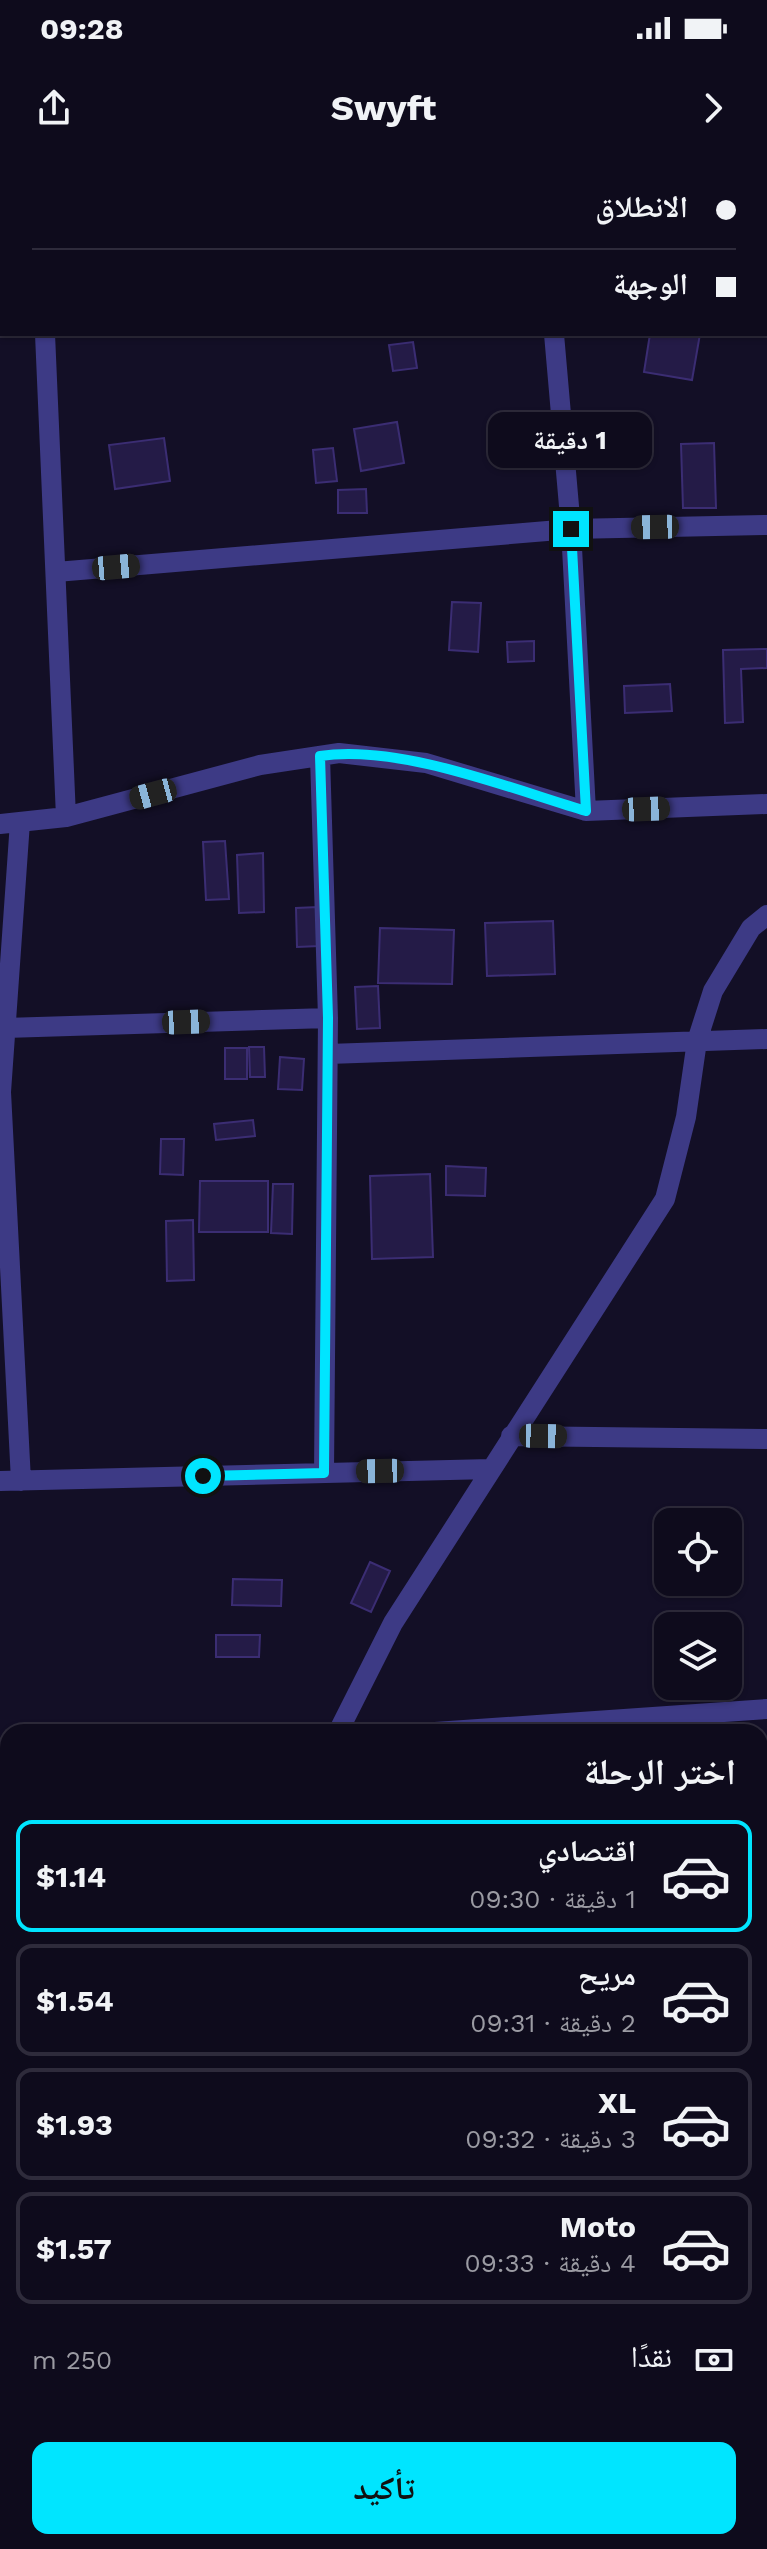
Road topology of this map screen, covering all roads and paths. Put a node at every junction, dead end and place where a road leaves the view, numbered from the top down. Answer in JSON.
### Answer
{"nodes":[{"id":1,"x":45,"y":336,"type":"edge"},
{"id":2,"x":554,"y":336,"type":"edge"},
{"id":3,"x":767,"y":525,"type":"edge"},
{"id":4,"x":571,"y":529,"type":"junction"},
{"id":5,"x":56,"y":572,"type":"junction"},
{"id":6,"x":320,"y":756,"type":"junction"},
{"id":7,"x":767,"y":804,"type":"edge"},
{"id":8,"x":586,"y":811,"type":"junction"},
{"id":9,"x":66,"y":817,"type":"junction"},
{"id":10,"x":10,"y":823,"type":"edge"},
{"id":11,"x":767,"y":915,"type":"edge"},
{"id":12,"x":328,"y":1018,"type":"junction"},
{"id":13,"x":5,"y":1028,"type":"junction"},
{"id":14,"x":767,"y":1039,"type":"edge"},
{"id":15,"x":697,"y":1041,"type":"junction"},
{"id":16,"x":328,"y":1054,"type":"junction"},
{"id":17,"x":511,"y":1436,"type":"junction"},
{"id":18,"x":767,"y":1439,"type":"edge"},
{"id":19,"x":491,"y":1469,"type":"junction"},
{"id":20,"x":324,"y":1473,"type":"junction"},
{"id":21,"x":0,"y":1481,"type":"edge"},
{"id":22,"x":21,"y":1481,"type":"junction"},
{"id":23,"x":767,"y":1709,"type":"edge"},
{"id":24,"x":342,"y":1724,"type":"edge"},
{"id":25,"x":550,"y":1724,"type":"edge"}],
"edges":[{"from":1,"to":5,"type":"street"},
{"from":2,"to":4,"type":"street"},
{"from":3,"to":4,"type":"street"},
{"from":4,"to":5,"type":"street"},
{"from":4,"to":8,"type":"street"},
{"from":5,"to":9,"type":"street"},
{"from":6,"to":8,"type":"street"},
{"from":6,"to":9,"type":"street"},
{"from":6,"to":12,"type":"street"},
{"from":7,"to":8,"type":"street"},
{"from":9,"to":10,"type":"street"},
{"from":10,"to":13,"type":"street"},
{"from":11,"to":15,"type":"street"},
{"from":12,"to":13,"type":"street"},
{"from":12,"to":16,"type":"street"},
{"from":13,"to":22,"type":"street"},
{"from":14,"to":15,"type":"street"},
{"from":15,"to":16,"type":"street"},
{"from":15,"to":17,"type":"street"},
{"from":16,"to":20,"type":"street"},
{"from":17,"to":18,"type":"street"},
{"from":17,"to":19,"type":"street"},
{"from":19,"to":20,"type":"street"},
{"from":19,"to":24,"type":"street"},
{"from":20,"to":22,"type":"street"},
{"from":21,"to":22,"type":"street"},
{"from":23,"to":25,"type":"street"}]}
